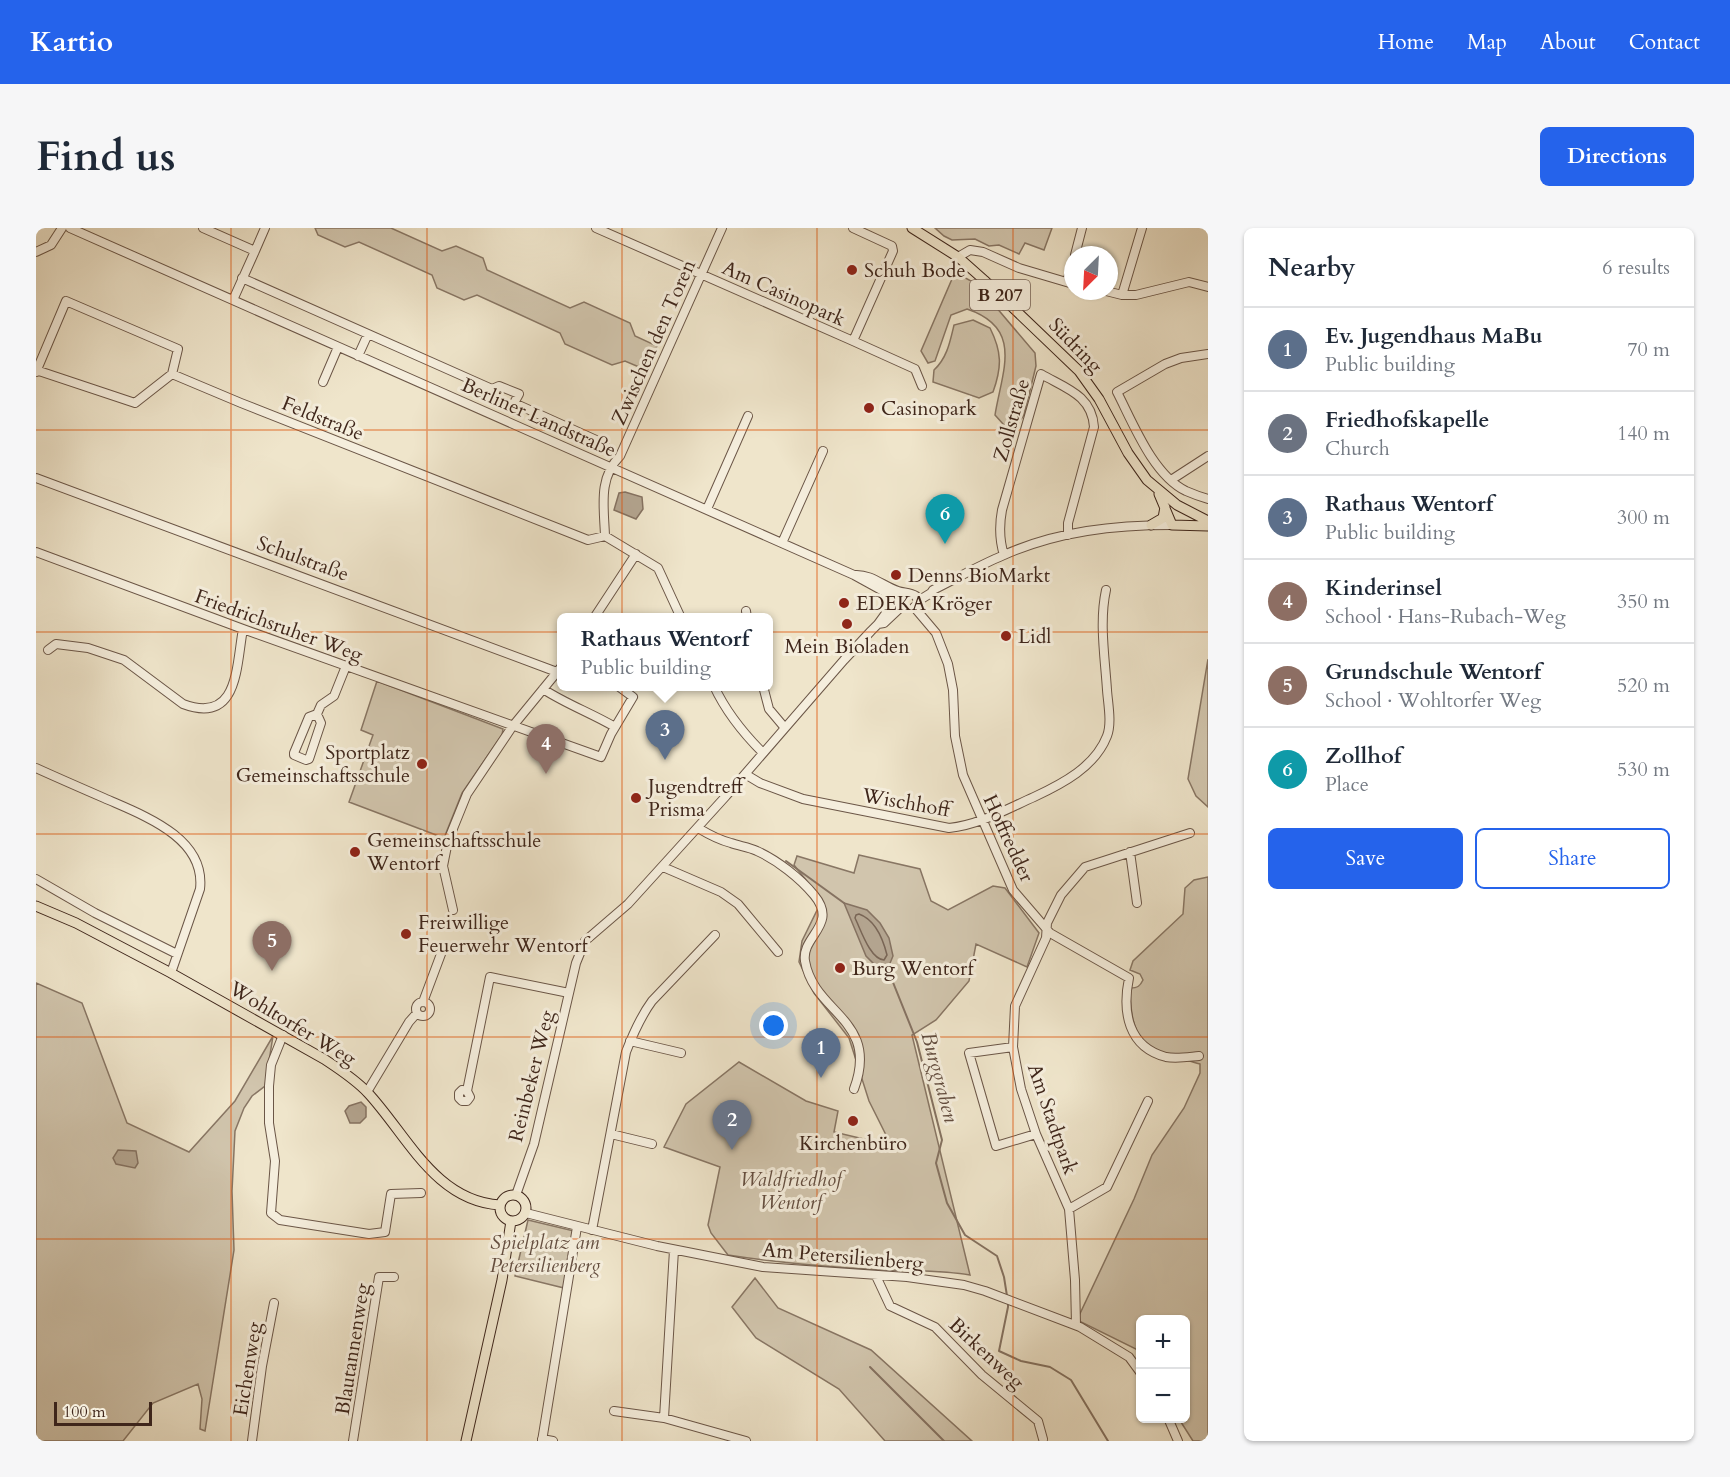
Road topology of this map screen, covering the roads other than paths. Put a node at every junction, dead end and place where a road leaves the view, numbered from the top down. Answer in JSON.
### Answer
{"nodes":[{"id":1,"x":62,"y":228,"type":"edge"},
{"id":2,"x":70,"y":228,"type":"edge"},
{"id":3,"x":203,"y":228,"type":"edge"},
{"id":4,"x":265,"y":228,"type":"edge"},
{"id":5,"x":596,"y":228,"type":"edge"},
{"id":6,"x":722,"y":228,"type":"edge"},
{"id":7,"x":853,"y":228,"type":"edge"},
{"id":8,"x":912,"y":228,"type":"edge"},
{"id":9,"x":1082,"y":228,"type":"edge"},
{"id":10,"x":1142,"y":228,"type":"edge"},
{"id":11,"x":1077,"y":246,"type":"edge"},
{"id":12,"x":255,"y":251,"type":"junction"},
{"id":13,"x":36,"y":252,"type":"edge"},
{"id":14,"x":958,"y":257,"type":"junction"},
{"id":15,"x":701,"y":275,"type":"junction"},
{"id":16,"x":243,"y":278,"type":"junction"},
{"id":17,"x":1064,"y":281,"type":"edge"},
{"id":18,"x":1208,"y":287,"type":"edge"},
{"id":19,"x":1118,"y":294,"type":"edge"},
{"id":20,"x":1122,"y":295,"type":"junction"},
{"id":21,"x":233,"y":300,"type":"junction"},
{"id":22,"x":368,"y":334,"type":"junction"},
{"id":23,"x":853,"y":341,"type":"junction"},
{"id":24,"x":338,"y":347,"type":"junction"},
{"id":25,"x":1208,"y":354,"type":"edge"},
{"id":26,"x":358,"y":356,"type":"junction"},
{"id":27,"x":36,"y":371,"type":"edge"},
{"id":28,"x":172,"y":374,"type":"junction"},
{"id":29,"x":323,"y":382,"type":"dead end"},
{"id":30,"x":922,"y":386,"type":"dead end"},
{"id":31,"x":748,"y":417,"type":"dead end"},
{"id":32,"x":605,"y":444,"type":"dead end"},
{"id":33,"x":823,"y":451,"type":"dead end"},
{"id":34,"x":1208,"y":456,"type":"edge"},
{"id":35,"x":611,"y":466,"type":"junction"},
{"id":36,"x":36,"y":478,"type":"edge"},
{"id":37,"x":1171,"y":480,"type":"junction"},
{"id":38,"x":1157,"y":490,"type":"junction"},
{"id":39,"x":1208,"y":499,"type":"edge"},
{"id":40,"x":1165,"y":505,"type":"junction"},
{"id":41,"x":1177,"y":505,"type":"junction"},
{"id":42,"x":706,"y":509,"type":"junction"},
{"id":43,"x":1208,"y":524,"type":"edge"},
{"id":44,"x":1151,"y":525,"type":"junction"},
{"id":45,"x":1173,"y":525,"type":"junction"},
{"id":46,"x":1068,"y":535,"type":"junction"},
{"id":47,"x":605,"y":536,"type":"junction"},
{"id":48,"x":782,"y":543,"type":"junction"},
{"id":49,"x":36,"y":552,"type":"edge"},
{"id":50,"x":636,"y":554,"type":"junction"},
{"id":51,"x":1005,"y":555,"type":"junction"},
{"id":52,"x":1106,"y":590,"type":"dead end"},
{"id":53,"x":896,"y":597,"type":"junction"},
{"id":54,"x":915,"y":601,"type":"junction"},
{"id":55,"x":901,"y":607,"type":"junction"},
{"id":56,"x":597,"y":613,"type":"edge"},
{"id":57,"x":679,"y":613,"type":"edge"},
{"id":58,"x":878,"y":624,"type":"junction"},
{"id":59,"x":243,"y":629,"type":"junction"},
{"id":60,"x":48,"y":650,"type":"dead end"},
{"id":61,"x":346,"y":666,"type":"junction"},
{"id":62,"x":557,"y":668,"type":"edge"},
{"id":63,"x":557,"y":672,"type":"edge"},
{"id":64,"x":543,"y":689,"type":"junction"},
{"id":65,"x":624,"y":691,"type":"edge"},
{"id":66,"x":716,"y":691,"type":"edge"},
{"id":67,"x":764,"y":691,"type":"edge"},
{"id":68,"x":317,"y":714,"type":"junction"},
{"id":69,"x":512,"y":726,"type":"junction"},
{"id":70,"x":615,"y":727,"type":"junction"},
{"id":71,"x":785,"y":728,"type":"junction"},
{"id":72,"x":763,"y":753,"type":"junction"},
{"id":73,"x":36,"y":768,"type":"edge"},
{"id":74,"x":745,"y":774,"type":"junction"},
{"id":75,"x":983,"y":820,"type":"junction"},
{"id":76,"x":698,"y":828,"type":"junction"},
{"id":77,"x":1190,"y":833,"type":"dead end"},
{"id":78,"x":1130,"y":852,"type":"junction"},
{"id":79,"x":663,"y":867,"type":"junction"},
{"id":80,"x":36,"y":879,"type":"edge"},
{"id":81,"x":1137,"y":903,"type":"dead end"},
{"id":82,"x":36,"y":906,"type":"edge"},
{"id":83,"x":453,"y":910,"type":"dead end"},
{"id":84,"x":1047,"y":928,"type":"junction"},
{"id":85,"x":715,"y":936,"type":"dead end"},
{"id":86,"x":444,"y":946,"type":"dead end"},
{"id":87,"x":778,"y":952,"type":"dead end"},
{"id":88,"x":177,"y":954,"type":"junction"},
{"id":89,"x":171,"y":973,"type":"junction"},
{"id":90,"x":569,"y":993,"type":"junction"},
{"id":91,"x":423,"y":1002,"type":"junction"},
{"id":92,"x":417,"y":1013,"type":"junction"},
{"id":93,"x":283,"y":1035,"type":"junction"},
{"id":94,"x":630,"y":1041,"type":"junction"},
{"id":95,"x":1012,"y":1047,"type":"junction"},
{"id":96,"x":681,"y":1053,"type":"dead end"},
{"id":97,"x":1199,"y":1056,"type":"dead end"},
{"id":98,"x":854,"y":1089,"type":"dead end"},
{"id":99,"x":467,"y":1091,"type":"dead end"},
{"id":100,"x":367,"y":1092,"type":"junction"},
{"id":101,"x":1148,"y":1101,"type":"dead end"},
{"id":102,"x":611,"y":1134,"type":"junction"},
{"id":103,"x":1036,"y":1134,"type":"junction"},
{"id":104,"x":652,"y":1144,"type":"dead end"},
{"id":105,"x":421,"y":1193,"type":"dead end"},
{"id":106,"x":516,"y":1195,"type":"junction"},
{"id":107,"x":500,"y":1205,"type":"junction"},
{"id":108,"x":1069,"y":1209,"type":"junction"},
{"id":109,"x":526,"y":1213,"type":"junction"},
{"id":110,"x":511,"y":1221,"type":"junction"},
{"id":111,"x":577,"y":1227,"type":"junction"},
{"id":112,"x":592,"y":1230,"type":"junction"},
{"id":113,"x":674,"y":1250,"type":"junction"},
{"id":114,"x":876,"y":1276,"type":"junction"},
{"id":115,"x":394,"y":1277,"type":"dead end"},
{"id":116,"x":274,"y":1303,"type":"dead end"},
{"id":117,"x":1076,"y":1325,"type":"junction"},
{"id":118,"x":1138,"y":1369,"type":"edge"},
{"id":119,"x":614,"y":1411,"type":"dead end"},
{"id":120,"x":664,"y":1418,"type":"junction"},
{"id":121,"x":1170,"y":1423,"type":"edge"},
{"id":122,"x":1043,"y":1439,"type":"dead end"},
{"id":123,"x":542,"y":1440,"type":"edge"},
{"id":124,"x":252,"y":1441,"type":"edge"},
{"id":125,"x":353,"y":1441,"type":"edge"},
{"id":126,"x":466,"y":1441,"type":"edge"},
{"id":127,"x":553,"y":1441,"type":"edge"},
{"id":128,"x":746,"y":1441,"type":"edge"},
{"id":129,"x":1178,"y":1441,"type":"edge"}],
"edges":[{"from":1,"to":13,"type":"street"},
{"from":2,"to":21,"type":"street","name":"Berliner Landstraße"},
{"from":3,"to":12,"type":"street"},
{"from":4,"to":12,"type":"street"},
{"from":5,"to":15,"type":"street","name":"Am Casinopark"},
{"from":6,"to":15,"type":"street","name":"Zwischen den Toren"},
{"from":7,"to":23,"type":"street","name":"Am Casinopark"},
{"from":8,"to":14,"type":"main road","name":"Südring","number":"B 207"},
{"from":9,"to":11,"type":"street"},
{"from":10,"to":20,"type":"street"},
{"from":12,"to":16,"type":"street"},
{"from":14,"to":17,"type":"street"},
{"from":14,"to":38,"type":"main road","name":"Südring","number":"B 207"},
{"from":15,"to":23,"type":"street","name":"Am Casinopark"},
{"from":15,"to":35,"type":"street","name":"Zwischen den Toren"},
{"from":16,"to":21,"type":"street"},
{"from":16,"to":22,"type":"street","name":"Berliner Landstraße"},
{"from":18,"to":20,"type":"street"},
{"from":19,"to":20,"type":"street"},
{"from":21,"to":24,"type":"street","name":"Berliner Landstraße"},
{"from":22,"to":26,"type":"street"},
{"from":22,"to":32,"type":"street","name":"Berliner Landstraße"},
{"from":23,"to":30,"type":"street","name":"Am Casinopark"},
{"from":24,"to":26,"type":"street","name":"Berliner Landstraße"},
{"from":24,"to":29,"type":"street"},
{"from":25,"to":37,"type":"street"},
{"from":26,"to":35,"type":"street","name":"Berliner Landstraße"},
{"from":27,"to":28,"type":"street"},
{"from":27,"to":28,"type":"street"},
{"from":28,"to":47,"type":"street","name":"Feldstraße"},
{"from":31,"to":42,"type":"street"},
{"from":33,"to":48,"type":"street"},
{"from":34,"to":37,"type":"street"},
{"from":35,"to":42,"type":"street","name":"Berliner Landstraße"},
{"from":35,"to":47,"type":"street","name":"Zwischen den Toren"},
{"from":36,"to":62,"type":"street","name":"Schulstraße"},
{"from":37,"to":39,"type":"street"},
{"from":38,"to":40,"type":"main road","name":"Südring","number":"B 207"},
{"from":38,"to":41,"type":"main road","name":"Südring","number":"B 207"},
{"from":40,"to":44,"type":"main road"},
{"from":40,"to":45,"type":"main road","name":"Südring","number":"B 207"},
{"from":41,"to":43,"type":"main road","name":"Südring","number":"B 207"},
{"from":41,"to":45,"type":"main road"},
{"from":42,"to":48,"type":"street","name":"Berliner Landstraße"},
{"from":43,"to":45,"type":"main road","number":"B 207"},
{"from":44,"to":45,"type":"street"},
{"from":44,"to":46,"type":"street"},
{"from":46,"to":51,"type":"street"},
{"from":46,"to":51,"type":"street","name":"Zollstraße"},
{"from":47,"to":50,"type":"street"},
{"from":48,"to":53,"type":"street","name":"Berliner Landstraße"},
{"from":49,"to":59,"type":"street","name":"Friedrichsruher Weg"},
{"from":50,"to":56,"type":"street"},
{"from":50,"to":57,"type":"street"},
{"from":51,"to":54,"type":"street"},
{"from":52,"to":75,"type":"street","name":"Wischhoff"},
{"from":53,"to":54,"type":"street"},
{"from":53,"to":55,"type":"street"},
{"from":53,"to":58,"type":"street"},
{"from":54,"to":55,"type":"street"},
{"from":54,"to":75,"type":"street","name":"Hoffredder"},
{"from":55,"to":58,"type":"street"},
{"from":58,"to":71,"type":"street","name":"Reinbeker Weg"},
{"from":59,"to":60,"type":"street"},
{"from":59,"to":61,"type":"street","name":"Friedrichsruher Weg"},
{"from":61,"to":68,"type":"street"},
{"from":61,"to":69,"type":"street","name":"Friedrichsruher Weg"},
{"from":63,"to":64,"type":"street"},
{"from":64,"to":69,"type":"street"},
{"from":64,"to":70,"type":"street"},
{"from":65,"to":70,"type":"street"},
{"from":66,"to":72,"type":"street"},
{"from":67,"to":71,"type":"street"},
{"from":68,"to":68,"type":"street"},
{"from":69,"to":70,"type":"street","name":"Friedrichsruher Weg"},
{"from":69,"to":83,"type":"street"},
{"from":71,"to":72,"type":"street","name":"Reinbeker Weg"},
{"from":72,"to":74,"type":"street","name":"Reinbeker Weg"},
{"from":73,"to":88,"type":"street"},
{"from":74,"to":75,"type":"street","name":"Wischhoff"},
{"from":74,"to":76,"type":"street","name":"Reinbeker Weg"},
{"from":75,"to":84,"type":"street","name":"Hoffredder"},
{"from":76,"to":79,"type":"street","name":"Reinbeker Weg"},
{"from":76,"to":98,"type":"street"},
{"from":77,"to":78,"type":"street","name":"Am Stadtpark"},
{"from":78,"to":81,"type":"street"},
{"from":78,"to":84,"type":"street","name":"Am Stadtpark"},
{"from":79,"to":87,"type":"street"},
{"from":79,"to":90,"type":"street","name":"Reinbeker Weg"},
{"from":80,"to":88,"type":"street"},
{"from":82,"to":89,"type":"main road","name":"Wohltorfer Weg"},
{"from":84,"to":95,"type":"street","name":"Am Stadtpark"},
{"from":84,"to":97,"type":"street","name":"Hoffredder"},
{"from":85,"to":94,"type":"street"},
{"from":86,"to":91,"type":"street"},
{"from":88,"to":89,"type":"street"},
{"from":89,"to":93,"type":"main road","name":"Wohltorfer Weg"},
{"from":90,"to":99,"type":"street"},
{"from":90,"to":106,"type":"street","name":"Reinbeker Weg"},
{"from":91,"to":92,"type":"street"},
{"from":91,"to":92,"type":"street"},
{"from":92,"to":100,"type":"street"},
{"from":93,"to":100,"type":"main road","name":"Wohltorfer Weg"},
{"from":93,"to":105,"type":"street"},
{"from":94,"to":96,"type":"street"},
{"from":94,"to":102,"type":"street"},
{"from":95,"to":103,"type":"street","name":"Am Stadtpark"},
{"from":95,"to":103,"type":"street"},
{"from":100,"to":107,"type":"main road","name":"Wohltorfer Weg"},
{"from":101,"to":108,"type":"street"},
{"from":102,"to":104,"type":"street"},
{"from":102,"to":112,"type":"street"},
{"from":103,"to":108,"type":"street","name":"Am Stadtpark"},
{"from":106,"to":107,"type":"main road"},
{"from":106,"to":109,"type":"main road"},
{"from":107,"to":110,"type":"main road"},
{"from":108,"to":117,"type":"street","name":"Am Stadtpark"},
{"from":109,"to":110,"type":"main road"},
{"from":109,"to":111,"type":"street","name":"Am Petersilienberg"},
{"from":110,"to":126,"type":"main road"},
{"from":111,"to":112,"type":"street","name":"Am Petersilienberg"},
{"from":111,"to":123,"type":"street"},
{"from":112,"to":113,"type":"street","name":"Am Petersilienberg"},
{"from":113,"to":114,"type":"street","name":"Am Petersilienberg"},
{"from":113,"to":120,"type":"street"},
{"from":114,"to":117,"type":"street","name":"Am Petersilienberg"},
{"from":114,"to":122,"type":"street","name":"Birkenweg"},
{"from":115,"to":125,"type":"street","name":"Blautannenweg"},
{"from":116,"to":124,"type":"street","name":"Eichenweg"},
{"from":117,"to":118,"type":"street","name":"Am Petersilienberg"},
{"from":119,"to":120,"type":"street"},
{"from":120,"to":128,"type":"street"},
{"from":121,"to":129,"type":"street"},
{"from":123,"to":127,"type":"street"}]}
